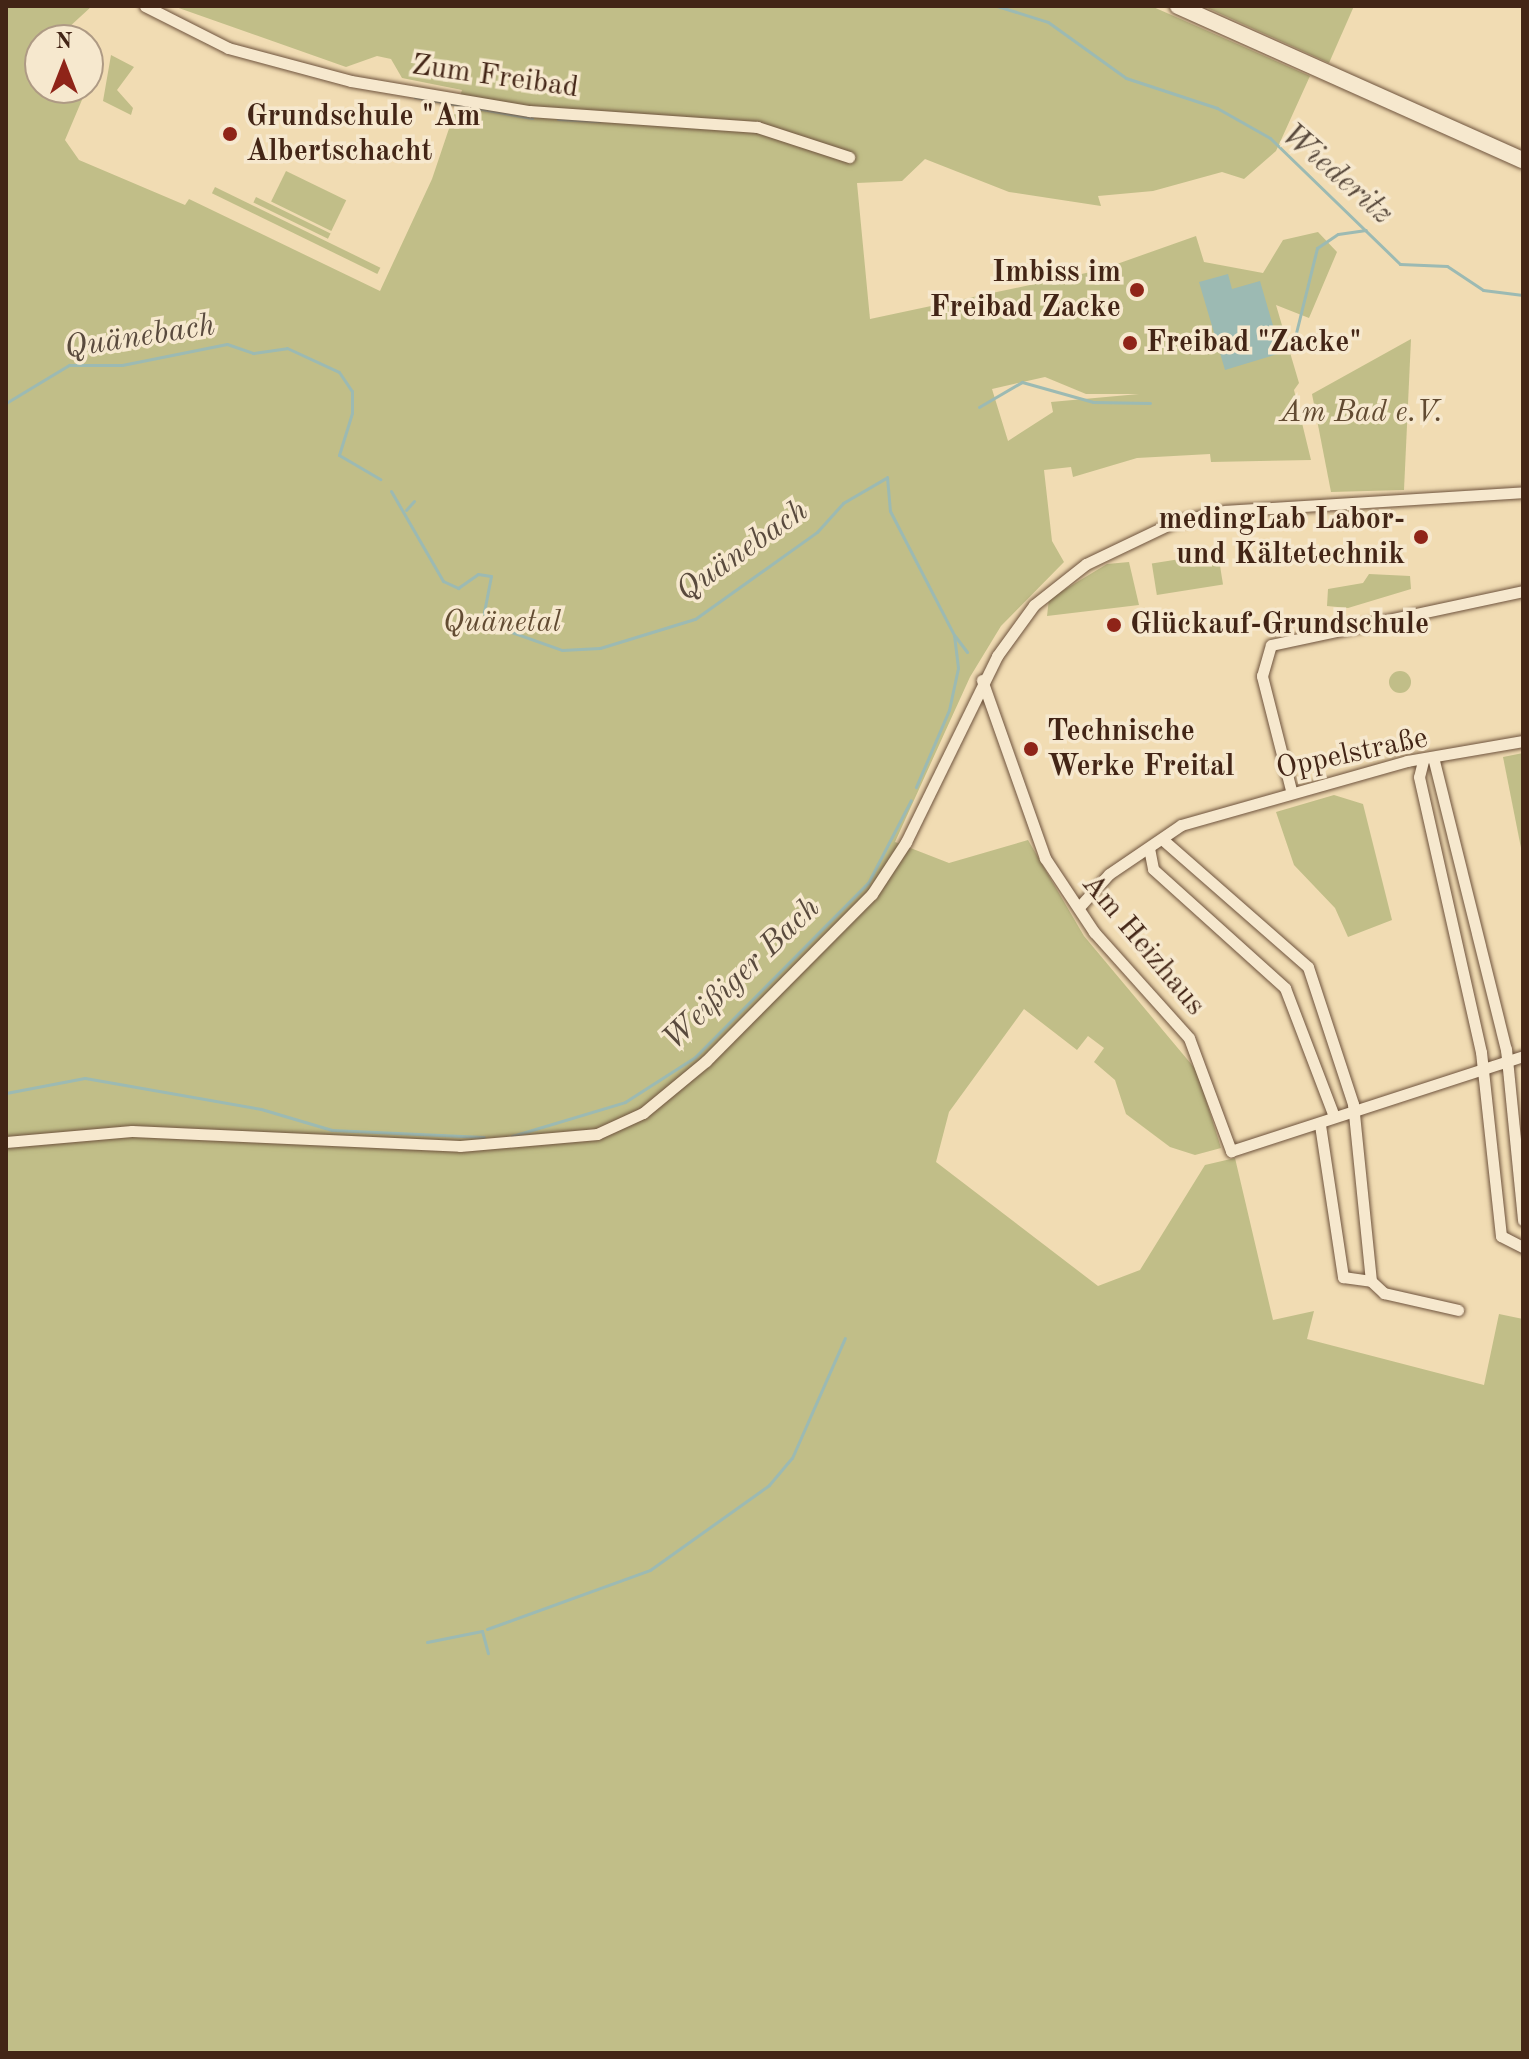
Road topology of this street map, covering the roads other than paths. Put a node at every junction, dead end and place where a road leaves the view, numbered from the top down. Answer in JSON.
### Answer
{"nodes":[{"id":1,"x":145,"y":6,"type":"edge"},
{"id":2,"x":1178,"y":6,"type":"edge"},
{"id":3,"x":849,"y":157,"type":"dead end"},
{"id":4,"x":1523,"y":160,"type":"edge"},
{"id":5,"x":1523,"y":492,"type":"edge"},
{"id":6,"x":1523,"y":591,"type":"edge"},
{"id":7,"x":982,"y":680,"type":"junction"},
{"id":8,"x":1523,"y":741,"type":"edge"},
{"id":9,"x":1428,"y":761,"type":"junction"},
{"id":10,"x":1291,"y":790,"type":"junction"},
{"id":11,"x":1162,"y":839,"type":"junction"},
{"id":12,"x":1149,"y":848,"type":"junction"},
{"id":13,"x":1080,"y":906,"type":"junction"},
{"id":14,"x":1523,"y":1056,"type":"edge"},
{"id":15,"x":1505,"y":1058,"type":"junction"},
{"id":16,"x":1481,"y":1065,"type":"junction"},
{"id":17,"x":1355,"y":1110,"type":"junction"},
{"id":18,"x":1334,"y":1116,"type":"junction"},
{"id":19,"x":1320,"y":1125,"type":"junction"},
{"id":20,"x":6,"y":1142,"type":"edge"},
{"id":21,"x":1523,"y":1220,"type":"edge"},
{"id":22,"x":1522,"y":1242,"type":"edge"},
{"id":23,"x":1366,"y":1282,"type":"junction"},
{"id":24,"x":1458,"y":1310,"type":"dead end"}],
"edges":[{"from":1,"to":3,"type":"street","name":"Zum Freibad"},
{"from":2,"to":4,"type":"main road"},
{"from":5,"to":7,"type":"street"},
{"from":6,"to":10,"type":"street"},
{"from":7,"to":13,"type":"street","name":"Am Heizhaus"},
{"from":7,"to":20,"type":"street"},
{"from":8,"to":9,"type":"street","name":"Oppelstraße"},
{"from":9,"to":10,"type":"street","name":"Oppelstraße"},
{"from":9,"to":15,"type":"street"},
{"from":9,"to":16,"type":"street"},
{"from":10,"to":11,"type":"street","name":"Oppelstraße"},
{"from":11,"to":12,"type":"street","name":"Oppelstraße"},
{"from":11,"to":17,"type":"street"},
{"from":12,"to":13,"type":"street","name":"Oppelstraße"},
{"from":12,"to":18,"type":"street"},
{"from":13,"to":19,"type":"street","name":"Am Heizhaus"},
{"from":14,"to":15,"type":"street"},
{"from":15,"to":16,"type":"street"},
{"from":15,"to":21,"type":"street"},
{"from":16,"to":17,"type":"street"},
{"from":16,"to":22,"type":"street"},
{"from":17,"to":18,"type":"street"},
{"from":17,"to":23,"type":"street"},
{"from":18,"to":19,"type":"street"},
{"from":19,"to":23,"type":"street"},
{"from":23,"to":24,"type":"street"}]}
